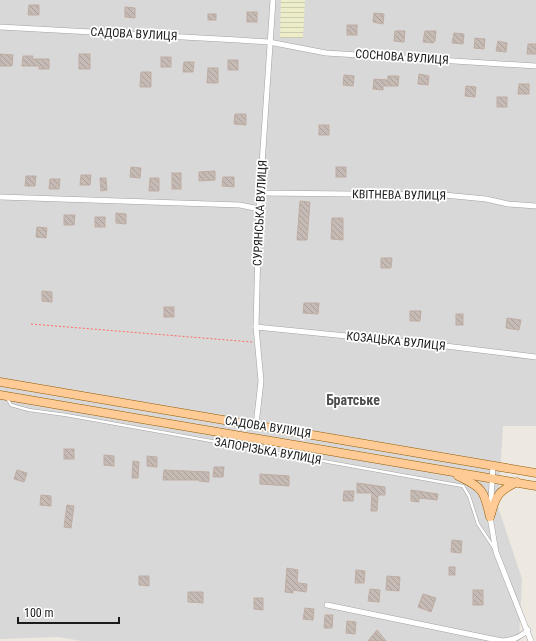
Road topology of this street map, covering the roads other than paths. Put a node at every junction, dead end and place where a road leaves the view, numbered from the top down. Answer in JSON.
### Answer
{"nodes":[{"id":1,"x":272,"y":0,"type":"edge"},
{"id":2,"x":0,"y":27,"type":"edge"},
{"id":3,"x":269,"y":42,"type":"junction"},
{"id":4,"x":536,"y":66,"type":"edge"},
{"id":5,"x":261,"y":193,"type":"junction"},
{"id":6,"x":0,"y":197,"type":"edge"},
{"id":7,"x":536,"y":206,"type":"edge"},
{"id":8,"x":259,"y":209,"type":"junction"},
{"id":9,"x":256,"y":327,"type":"junction"},
{"id":10,"x":536,"y":357,"type":"edge"},
{"id":11,"x":0,"y":382,"type":"edge"},
{"id":12,"x":3,"y":396,"type":"edge"},
{"id":13,"x":256,"y":425,"type":"junction"},
{"id":14,"x":493,"y":465,"type":"junction"},
{"id":15,"x":447,"y":471,"type":"junction"},
{"id":16,"x":536,"y":473,"type":"edge"},
{"id":17,"x":494,"y":479,"type":"junction"},
{"id":18,"x":517,"y":482,"type":"junction"},
{"id":19,"x":536,"y":486,"type":"edge"},
{"id":20,"x":490,"y":517,"type":"junction"},
{"id":21,"x":496,"y":552,"type":"junction"},
{"id":22,"x":328,"y":605,"type":"dead end"},
{"id":23,"x":528,"y":630,"type":"junction"},
{"id":24,"x":531,"y":641,"type":"edge"}],
"edges":[{"from":1,"to":3,"type":"street","name":"СУРЯНСЬКА ВУЛИЦЯ"},
{"from":2,"to":3,"type":"street","name":"САДОВА ВУЛИЦЯ"},
{"from":3,"to":4,"type":"street","name":"СОСНОВА ВУЛИЦЯ"},
{"from":3,"to":5,"type":"street","name":"СУРЯНСЬКА ВУЛИЦЯ"},
{"from":5,"to":7,"type":"street","name":"КВІТНЕВА ВУЛИЦЯ"},
{"from":5,"to":8,"type":"street","name":"СУРЯНСЬКА ВУЛИЦЯ"},
{"from":6,"to":8,"type":"street"},
{"from":8,"to":9,"type":"street","name":"СУРЯНСЬКА ВУЛИЦЯ"},
{"from":9,"to":10,"type":"street","name":"КОЗАЦЬКА ВУЛИЦЯ"},
{"from":9,"to":13,"type":"street","name":"СУРЯНСЬКА ВУЛИЦЯ"},
{"from":11,"to":13,"type":"main road","name":"САДОВА ВУЛИЦЯ"},
{"from":12,"to":15,"type":"main road","name":"САДОВА ВУЛИЦЯ"},
{"from":12,"to":21,"type":"lane","name":"ЗАПОРІЗЬКА ВУЛИЦЯ"},
{"from":13,"to":14,"type":"main road","name":"САДОВА ВУЛИЦЯ"},
{"from":14,"to":16,"type":"main road","name":"САДОВА ВУЛИЦЯ"},
{"from":14,"to":17,"type":"street"},
{"from":15,"to":17,"type":"main road","name":"САДОВА ВУЛИЦЯ"},
{"from":15,"to":20,"type":"main road"},
{"from":17,"to":18,"type":"main road","name":"САДОВА ВУЛИЦЯ"},
{"from":17,"to":20,"type":"street"},
{"from":18,"to":19,"type":"main road","name":"САДОВА ВУЛИЦЯ"},
{"from":18,"to":20,"type":"main road"},
{"from":20,"to":21,"type":"street"},
{"from":21,"to":23,"type":"street"},
{"from":22,"to":23,"type":"street"},
{"from":23,"to":24,"type":"street"}]}
